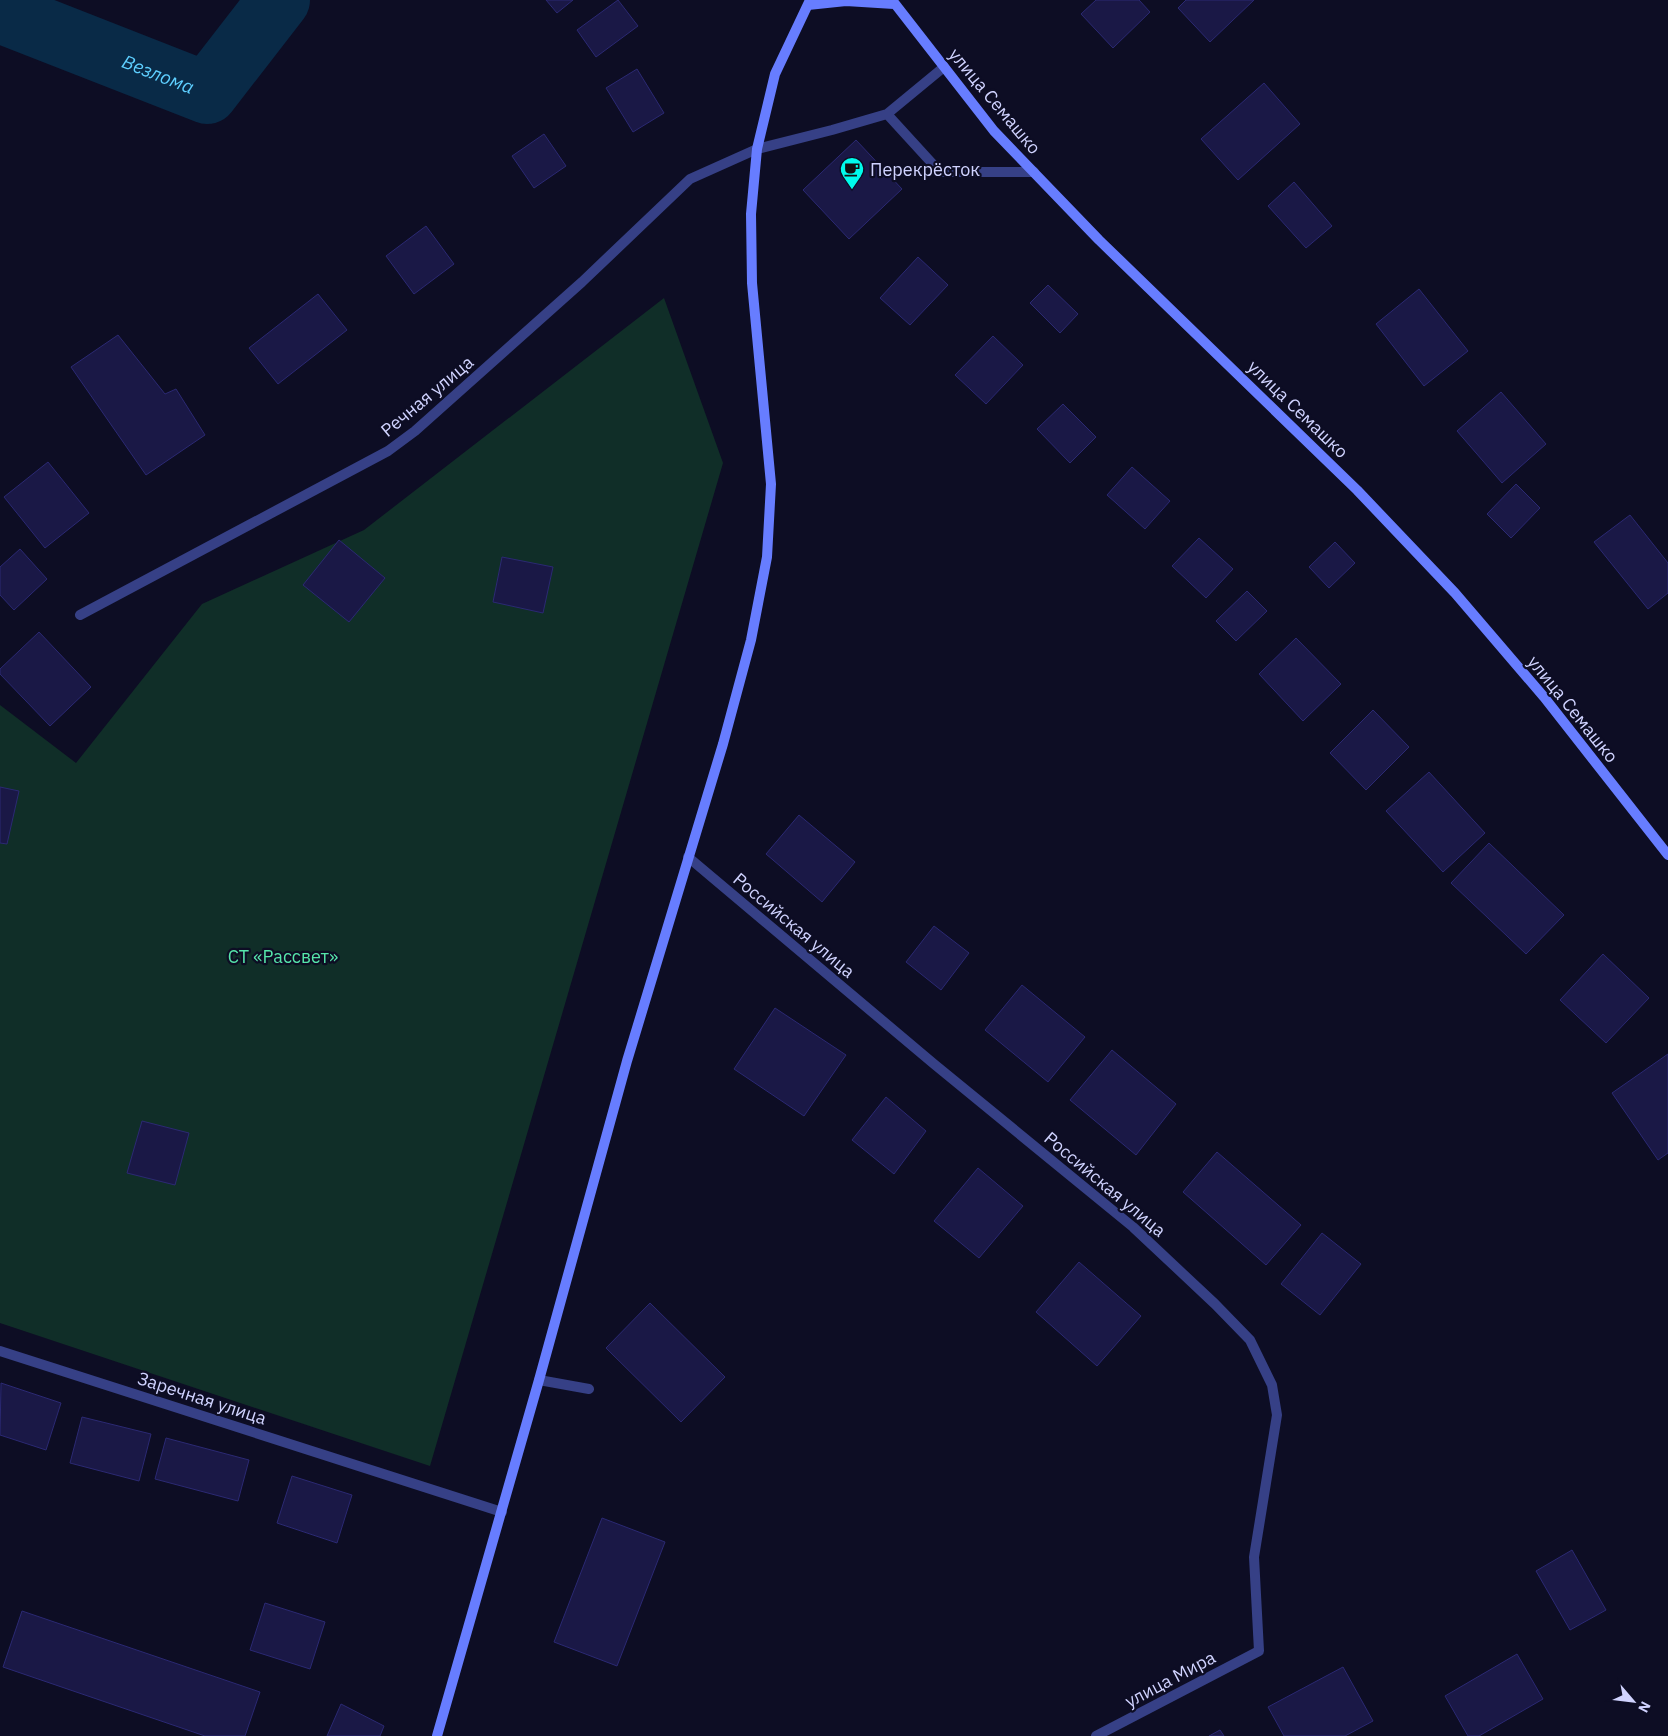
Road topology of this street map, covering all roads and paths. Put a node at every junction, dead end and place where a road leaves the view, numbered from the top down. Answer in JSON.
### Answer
{"nodes":[{"id":1,"x":895,"y":1,"type":"edge"},
{"id":2,"x":809,"y":3,"type":"edge"},
{"id":3,"x":944,"y":67,"type":"junction"},
{"id":4,"x":887,"y":114,"type":"junction"},
{"id":5,"x":757,"y":149,"type":"junction"},
{"id":6,"x":1034,"y":172,"type":"junction"},
{"id":7,"x":80,"y":615,"type":"dead end"},
{"id":8,"x":1668,"y":855,"type":"edge"},
{"id":9,"x":688,"y":857,"type":"junction"},
{"id":10,"x":0,"y":1350,"type":"edge"},
{"id":11,"x":539,"y":1380,"type":"junction"},
{"id":12,"x":589,"y":1389,"type":"dead end"},
{"id":13,"x":502,"y":1512,"type":"junction"},
{"id":14,"x":1259,"y":1651,"type":"joint"},
{"id":15,"x":437,"y":1736,"type":"edge"},
{"id":16,"x":1096,"y":1736,"type":"edge"}],
"edges":[{"from":1,"to":2,"type":"street"},
{"from":1,"to":3,"type":"street","name":"улица Семашко"},
{"from":2,"to":5,"type":"street"},
{"from":3,"to":4,"type":"street"},
{"from":3,"to":6,"type":"street","name":"улица Семашко"},
{"from":4,"to":5,"type":"street","name":"Речная улица"},
{"from":4,"to":6,"type":"street"},
{"from":5,"to":7,"type":"street","name":"Речная улица"},
{"from":5,"to":9,"type":"street"},
{"from":6,"to":8,"type":"street","name":"улица Семашко"},
{"from":9,"to":11,"type":"street"},
{"from":9,"to":14,"type":"street","name":"Российская улица"},
{"from":10,"to":13,"type":"street","name":"Заречная улица"},
{"from":11,"to":12,"type":"street"},
{"from":11,"to":13,"type":"street"},
{"from":13,"to":15,"type":"street"},
{"from":14,"to":16,"type":"street","name":"улица Мира"}]}
